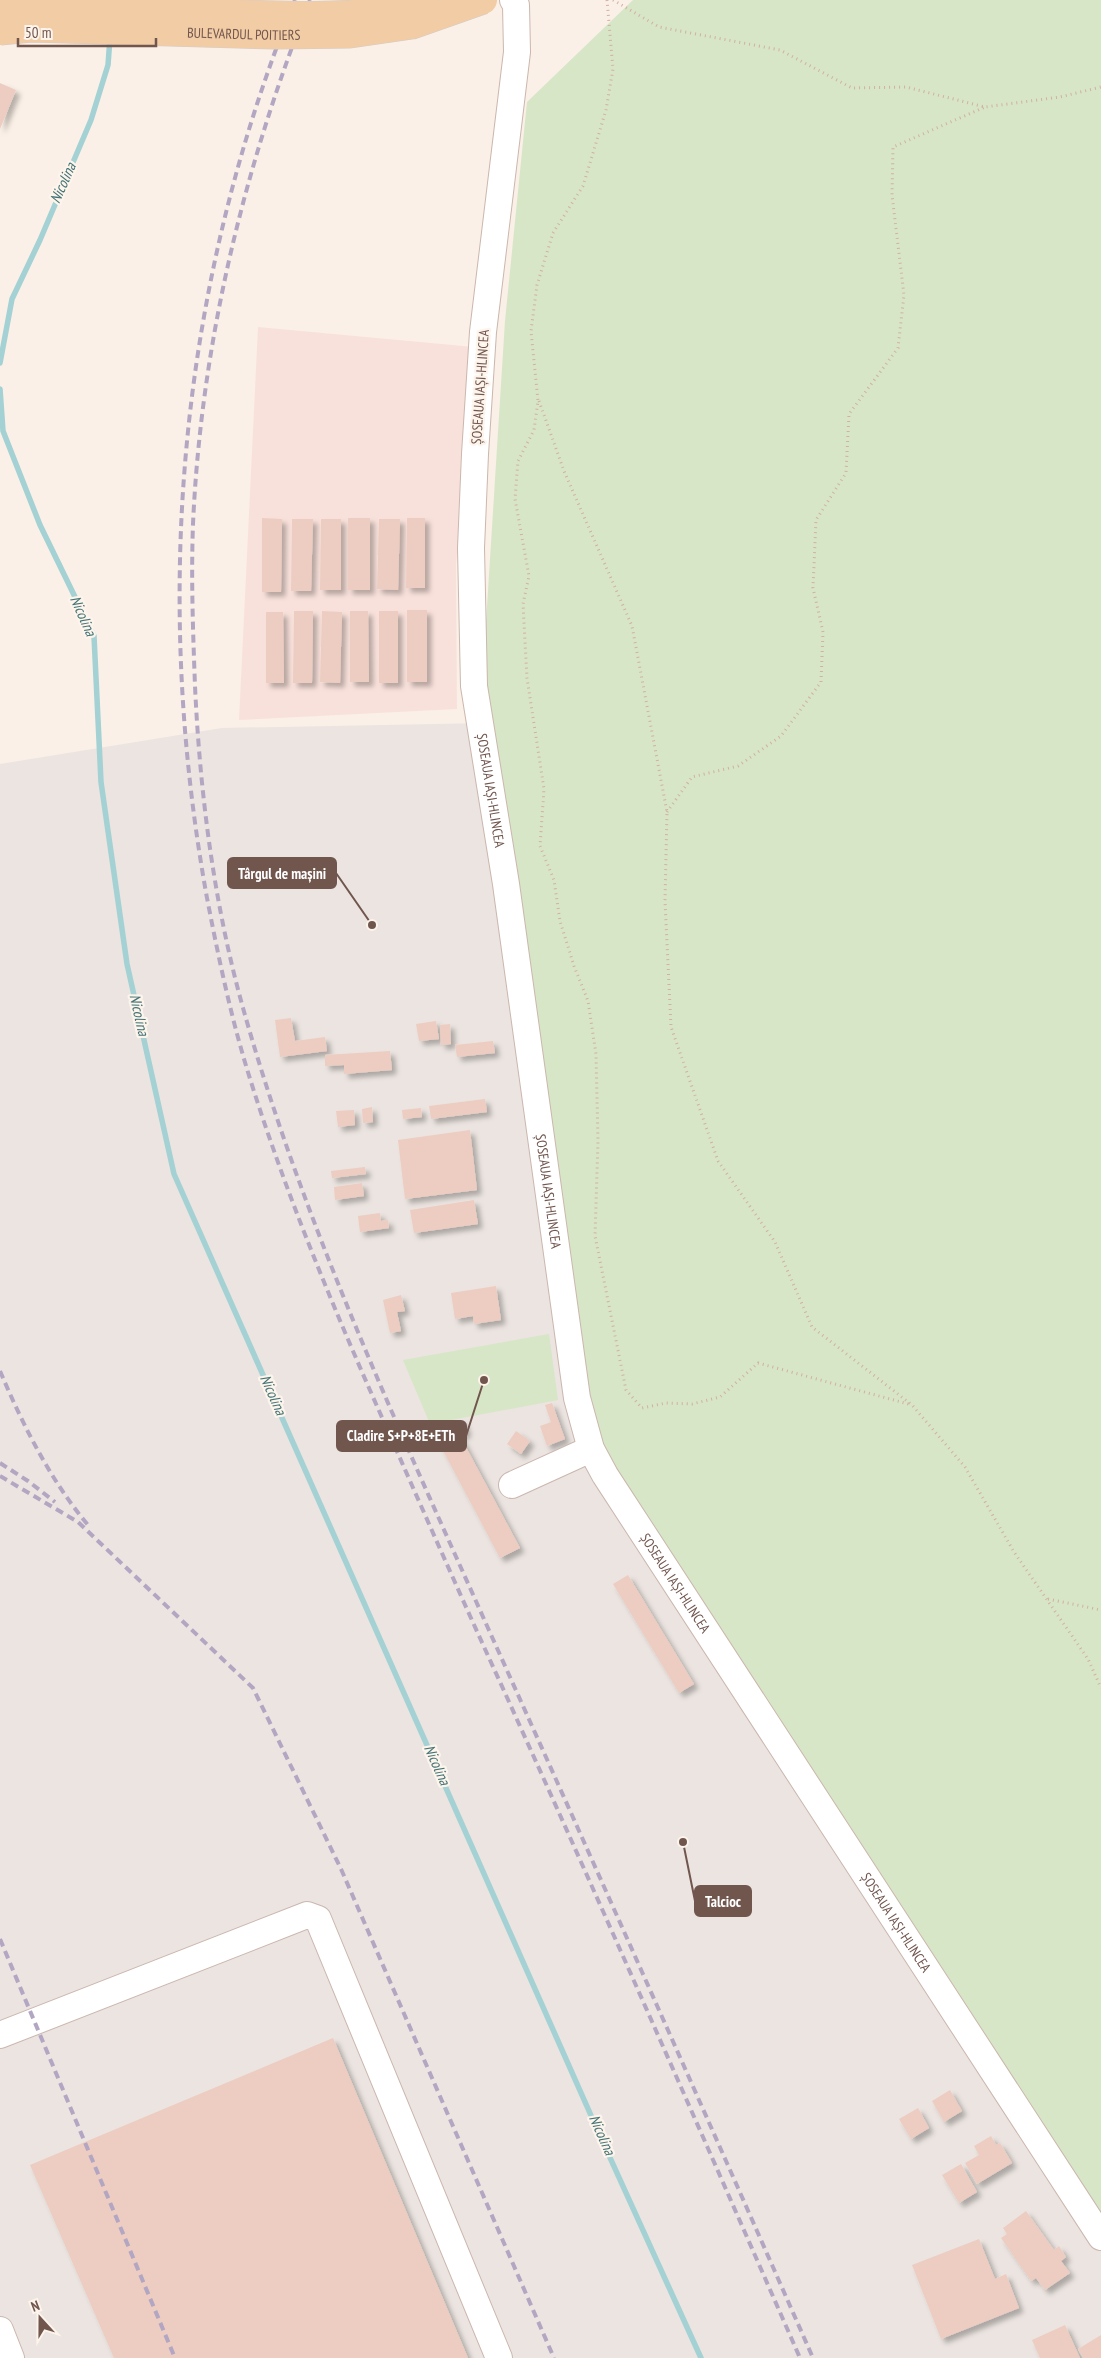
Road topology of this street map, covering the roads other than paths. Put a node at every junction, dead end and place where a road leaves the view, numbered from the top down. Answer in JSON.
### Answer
{"nodes":[{"id":1,"x":425,"y":0,"type":"edge"},
{"id":2,"x":483,"y":0,"type":"edge"},
{"id":3,"x":513,"y":0,"type":"edge"},
{"id":4,"x":0,"y":12,"type":"edge"},
{"id":5,"x":0,"y":31,"type":"edge"},
{"id":6,"x":591,"y":1448,"type":"junction"},
{"id":7,"x":512,"y":1485,"type":"dead end"},
{"id":8,"x":0,"y":2035,"type":"edge"},
{"id":9,"x":1101,"y":2237,"type":"edge"},
{"id":10,"x":0,"y":2330,"type":"edge"},
{"id":11,"x":11,"y":2358,"type":"edge"},
{"id":12,"x":499,"y":2358,"type":"edge"}],
"edges":[{"from":1,"to":4,"type":"main road","name":"BULEVARDUL POITIERS","bridge":true},
{"from":2,"to":5,"type":"main road","name":"BULEVARDUL POITIERS","bridge":true},
{"from":3,"to":6,"type":"street","name":"ȘOSEAUA IAȘI-HLINCEA"},
{"from":6,"to":7,"type":"street"},
{"from":6,"to":9,"type":"street","name":"ȘOSEAUA IAȘI-HLINCEA"},
{"from":8,"to":12,"type":"street"},
{"from":10,"to":11,"type":"street"}]}
